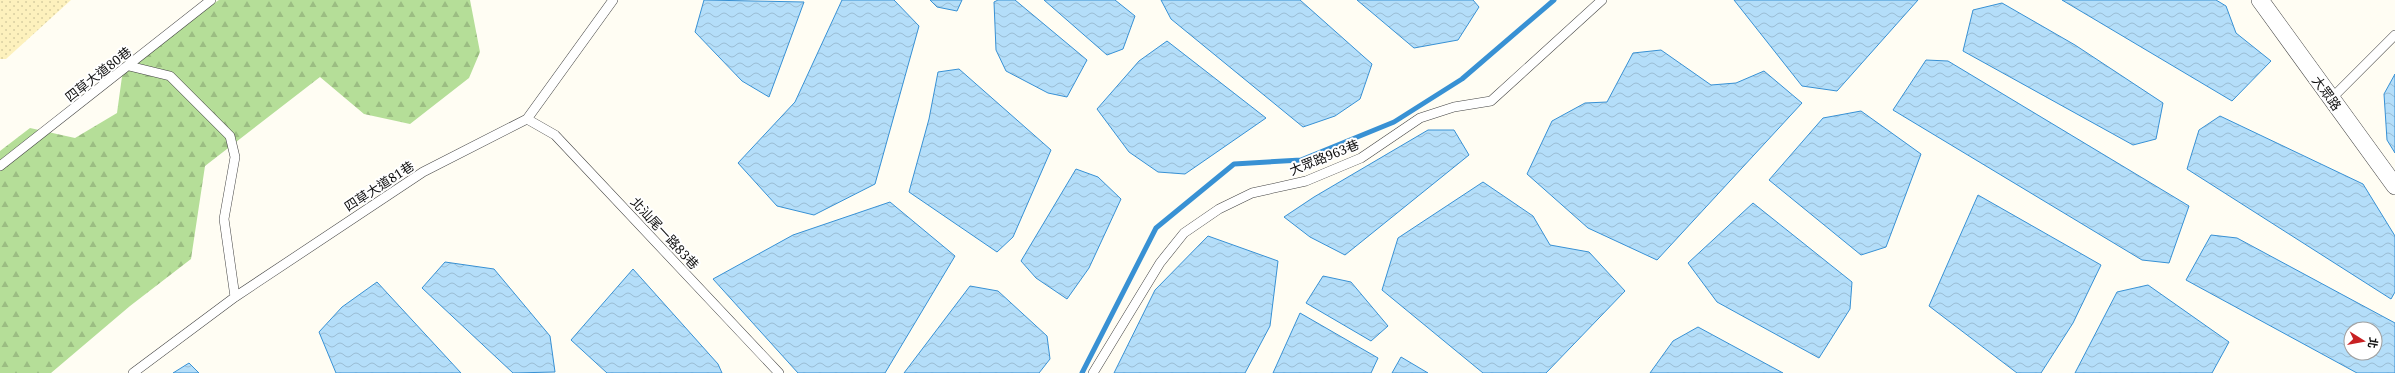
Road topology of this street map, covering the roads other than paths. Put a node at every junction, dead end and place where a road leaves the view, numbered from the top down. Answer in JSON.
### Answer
{"nodes":[{"id":1,"x":211,"y":0,"type":"edge"},
{"id":2,"x":613,"y":0,"type":"edge"},
{"id":3,"x":1602,"y":0,"type":"edge"},
{"id":4,"x":2260,"y":0,"type":"edge"},
{"id":5,"x":2395,"y":35,"type":"edge"},
{"id":6,"x":129,"y":66,"type":"junction"},
{"id":7,"x":2331,"y":98,"type":"junction"},
{"id":8,"x":527,"y":119,"type":"junction"},
{"id":9,"x":0,"y":166,"type":"edge"},
{"id":10,"x":2395,"y":186,"type":"edge"},
{"id":11,"x":235,"y":297,"type":"junction"},
{"id":12,"x":133,"y":373,"type":"edge"},
{"id":13,"x":779,"y":373,"type":"edge"},
{"id":14,"x":1093,"y":373,"type":"edge"}],
"edges":[{"from":1,"to":6,"type":"lane","name":"四草大道80巷"},
{"from":2,"to":8,"type":"lane","name":"四草大道81巷"},
{"from":3,"to":14,"type":"lane","name":"大眾路963巷"},
{"from":4,"to":7,"type":"street","name":"大眾路"},
{"from":5,"to":7,"type":"lane"},
{"from":6,"to":9,"type":"lane","name":"四草大道80巷"},
{"from":6,"to":11,"type":"lane"},
{"from":7,"to":10,"type":"street","name":"大眾路"},
{"from":8,"to":11,"type":"lane","name":"四草大道81巷"},
{"from":8,"to":13,"type":"lane","name":"北汕尾一路83巷"},
{"from":11,"to":12,"type":"lane","name":"四草大道81巷"}]}
